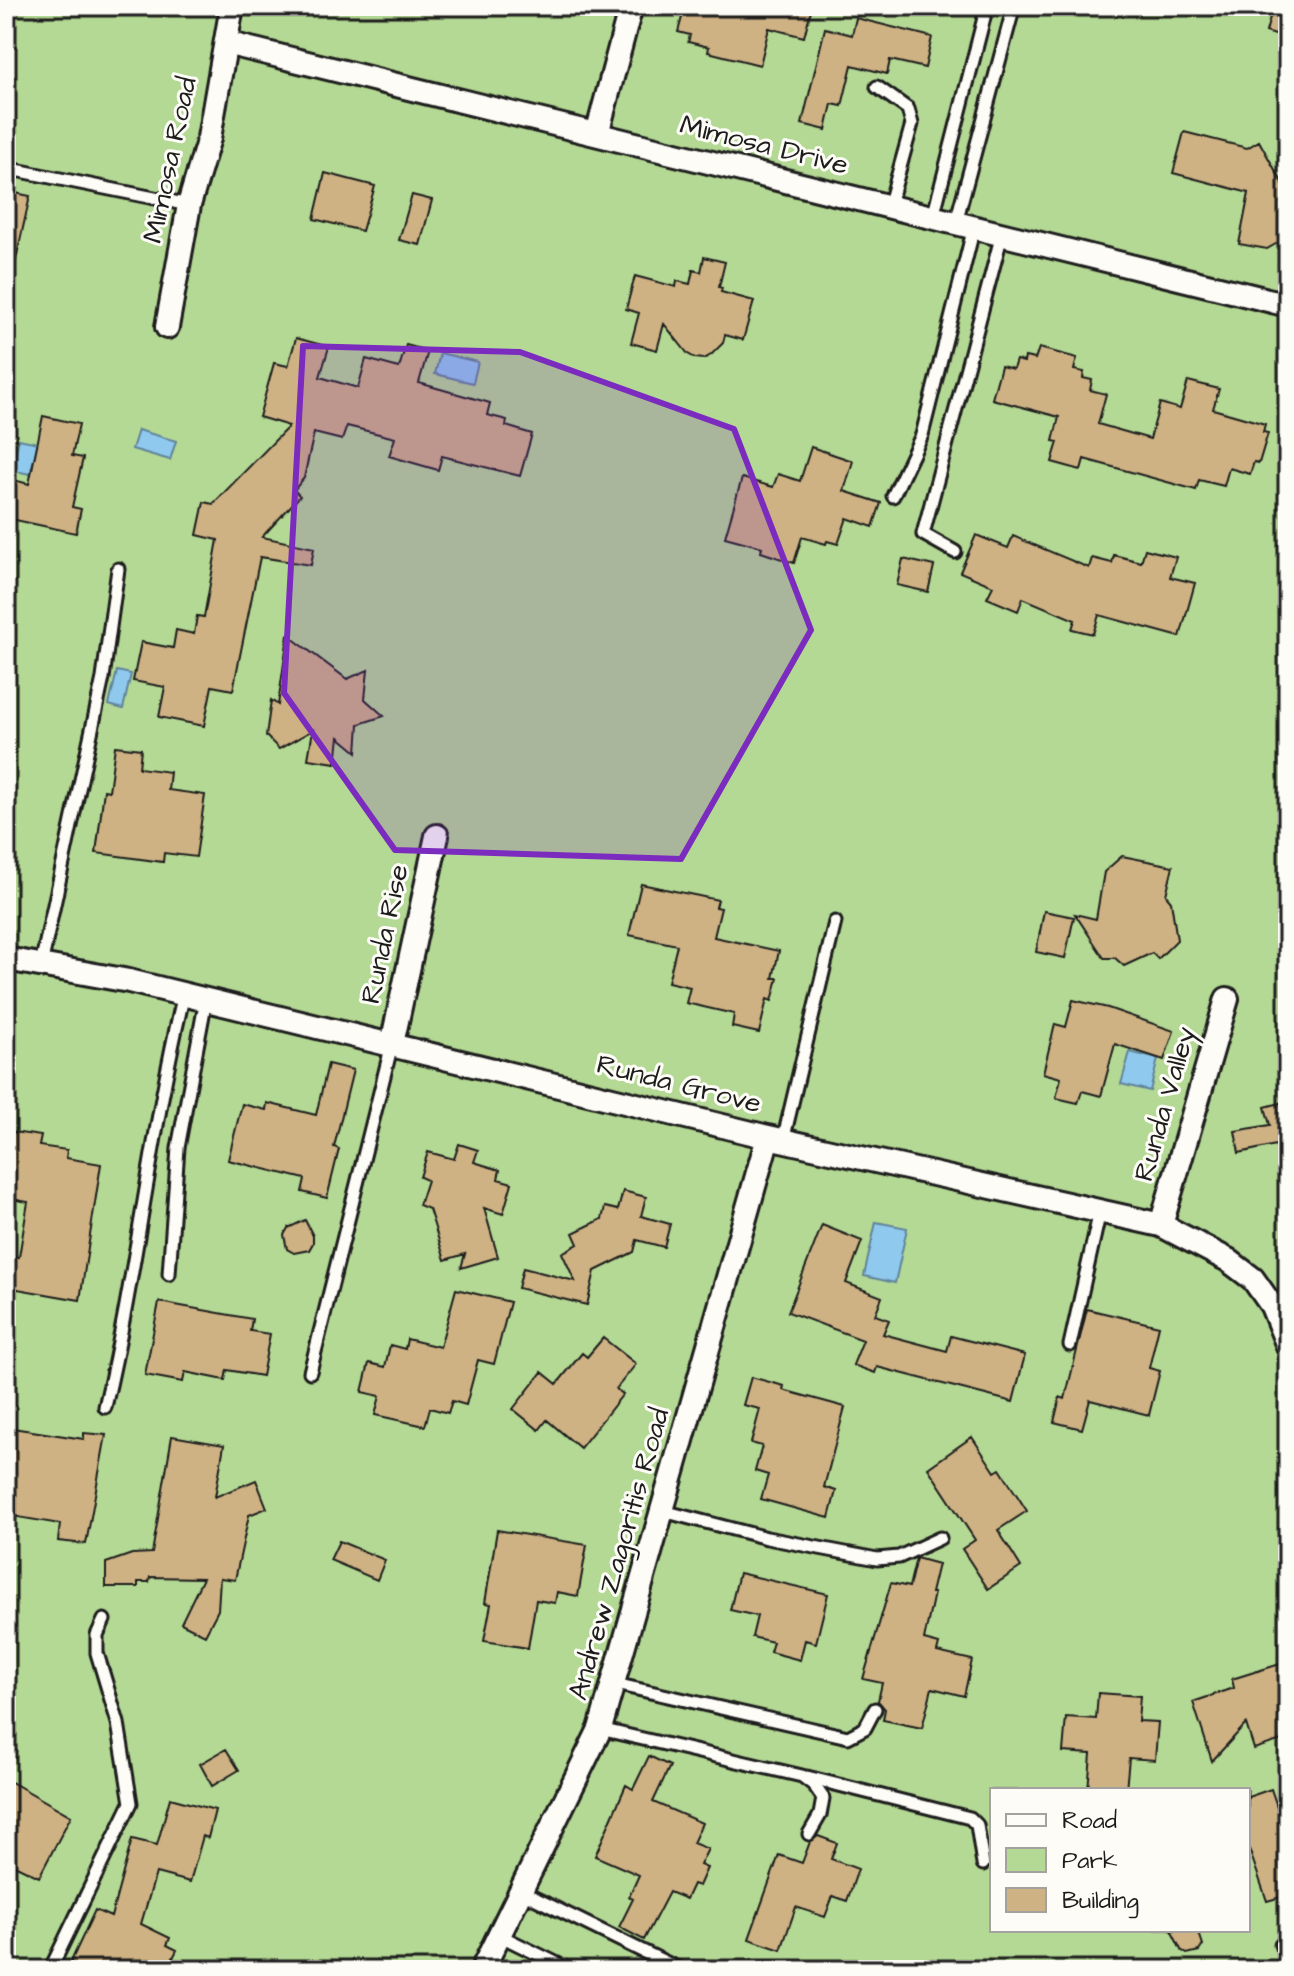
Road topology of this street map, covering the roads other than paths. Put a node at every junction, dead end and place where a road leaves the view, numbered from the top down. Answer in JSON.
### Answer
{"nodes":[{"id":1,"x":232,"y":6,"type":"edge"},
{"id":2,"x":631,"y":6,"type":"edge"},
{"id":3,"x":987,"y":6,"type":"edge"},
{"id":4,"x":1014,"y":6,"type":"edge"},
{"id":5,"x":226,"y":43,"type":"junction"},
{"id":6,"x":877,"y":87,"type":"dead end"},
{"id":7,"x":597,"y":134,"type":"junction"},
{"id":8,"x":6,"y":168,"type":"edge"},
{"id":9,"x":189,"y":205,"type":"junction"},
{"id":10,"x":889,"y":207,"type":"junction"},
{"id":11,"x":933,"y":217,"type":"junction"},
{"id":12,"x":965,"y":225,"type":"junction"},
{"id":13,"x":1002,"y":234,"type":"junction"},
{"id":14,"x":1288,"y":305,"type":"edge"},
{"id":15,"x":167,"y":327,"type":"dead end"},
{"id":16,"x":893,"y":496,"type":"dead end"},
{"id":17,"x":955,"y":552,"type":"dead end"},
{"id":18,"x":118,"y":569,"type":"dead end"},
{"id":19,"x":437,"y":836,"type":"dead end"},
{"id":20,"x":835,"y":922,"type":"dead end"},
{"id":21,"x":6,"y":959,"type":"edge"},
{"id":22,"x":41,"y":965,"type":"junction"},
{"id":23,"x":184,"y":994,"type":"junction"},
{"id":24,"x":206,"y":999,"type":"junction"},
{"id":25,"x":1227,"y":999,"type":"dead end"},
{"id":26,"x":392,"y":1044,"type":"junction"},
{"id":27,"x":775,"y":1139,"type":"junction"},
{"id":28,"x":1100,"y":1211,"type":"junction"},
{"id":29,"x":1161,"y":1225,"type":"junction"},
{"id":30,"x":169,"y":1274,"type":"dead end"},
{"id":31,"x":1070,"y":1345,"type":"dead end"},
{"id":32,"x":1288,"y":1346,"type":"edge"},
{"id":33,"x":310,"y":1372,"type":"dead end"},
{"id":34,"x":105,"y":1407,"type":"dead end"},
{"id":35,"x":663,"y":1511,"type":"junction"},
{"id":36,"x":940,"y":1538,"type":"dead end"},
{"id":37,"x":104,"y":1620,"type":"dead end"},
{"id":38,"x":615,"y":1684,"type":"junction"},
{"id":39,"x":875,"y":1709,"type":"dead end"},
{"id":40,"x":600,"y":1729,"type":"junction"},
{"id":41,"x":802,"y":1776,"type":"junction"},
{"id":42,"x":809,"y":1834,"type":"dead end"},
{"id":43,"x":983,"y":1864,"type":"dead end"},
{"id":44,"x":520,"y":1891,"type":"junction"},
{"id":45,"x":499,"y":1935,"type":"junction"},
{"id":46,"x":50,"y":1970,"type":"edge"},
{"id":47,"x":482,"y":1970,"type":"edge"},
{"id":48,"x":570,"y":1970,"type":"edge"},
{"id":49,"x":681,"y":1970,"type":"edge"}],
"edges":[{"from":1,"to":5,"type":"street","name":"Mimosa Road"},
{"from":2,"to":7,"type":"street"},
{"from":3,"to":11,"type":"lane"},
{"from":4,"to":12,"type":"lane"},
{"from":5,"to":7,"type":"street","name":"Mimosa Drive"},
{"from":5,"to":9,"type":"street","name":"Mimosa Road"},
{"from":6,"to":10,"type":"lane"},
{"from":7,"to":10,"type":"street","name":"Mimosa Drive"},
{"from":8,"to":9,"type":"lane"},
{"from":9,"to":15,"type":"street","name":"Mimosa Road"},
{"from":10,"to":11,"type":"street","name":"Mimosa Drive"},
{"from":11,"to":12,"type":"street","name":"Mimosa Drive"},
{"from":12,"to":13,"type":"street","name":"Mimosa Drive"},
{"from":12,"to":16,"type":"lane"},
{"from":13,"to":14,"type":"street","name":"Mimosa Drive"},
{"from":13,"to":17,"type":"lane"},
{"from":18,"to":22,"type":"lane"},
{"from":19,"to":26,"type":"street","name":"Runda Rise"},
{"from":20,"to":27,"type":"lane"},
{"from":21,"to":22,"type":"street","name":"Runda Grove"},
{"from":22,"to":23,"type":"street","name":"Runda Grove"},
{"from":23,"to":24,"type":"street","name":"Runda Grove"},
{"from":23,"to":34,"type":"lane"},
{"from":24,"to":26,"type":"street","name":"Runda Grove"},
{"from":24,"to":30,"type":"lane"},
{"from":25,"to":29,"type":"street","name":"Runda Valley"},
{"from":26,"to":27,"type":"street","name":"Runda Grove"},
{"from":26,"to":33,"type":"lane"},
{"from":27,"to":28,"type":"street","name":"Runda Grove"},
{"from":27,"to":35,"type":"street","name":"Andrew Zagoritis Road"},
{"from":28,"to":29,"type":"street","name":"Runda Grove"},
{"from":28,"to":31,"type":"lane"},
{"from":29,"to":32,"type":"street","name":"Runda Grove"},
{"from":35,"to":36,"type":"lane"},
{"from":35,"to":38,"type":"street","name":"Andrew Zagoritis Road"},
{"from":37,"to":46,"type":"lane"},
{"from":38,"to":39,"type":"lane"},
{"from":38,"to":40,"type":"street","name":"Andrew Zagoritis Road"},
{"from":40,"to":41,"type":"lane"},
{"from":40,"to":44,"type":"street","name":"Andrew Zagoritis Road"},
{"from":41,"to":42,"type":"lane"},
{"from":41,"to":43,"type":"lane"},
{"from":44,"to":45,"type":"street","name":"Andrew Zagoritis Road"},
{"from":44,"to":49,"type":"lane"},
{"from":45,"to":47,"type":"street","name":"Andrew Zagoritis Road"},
{"from":45,"to":48,"type":"lane"}]}
